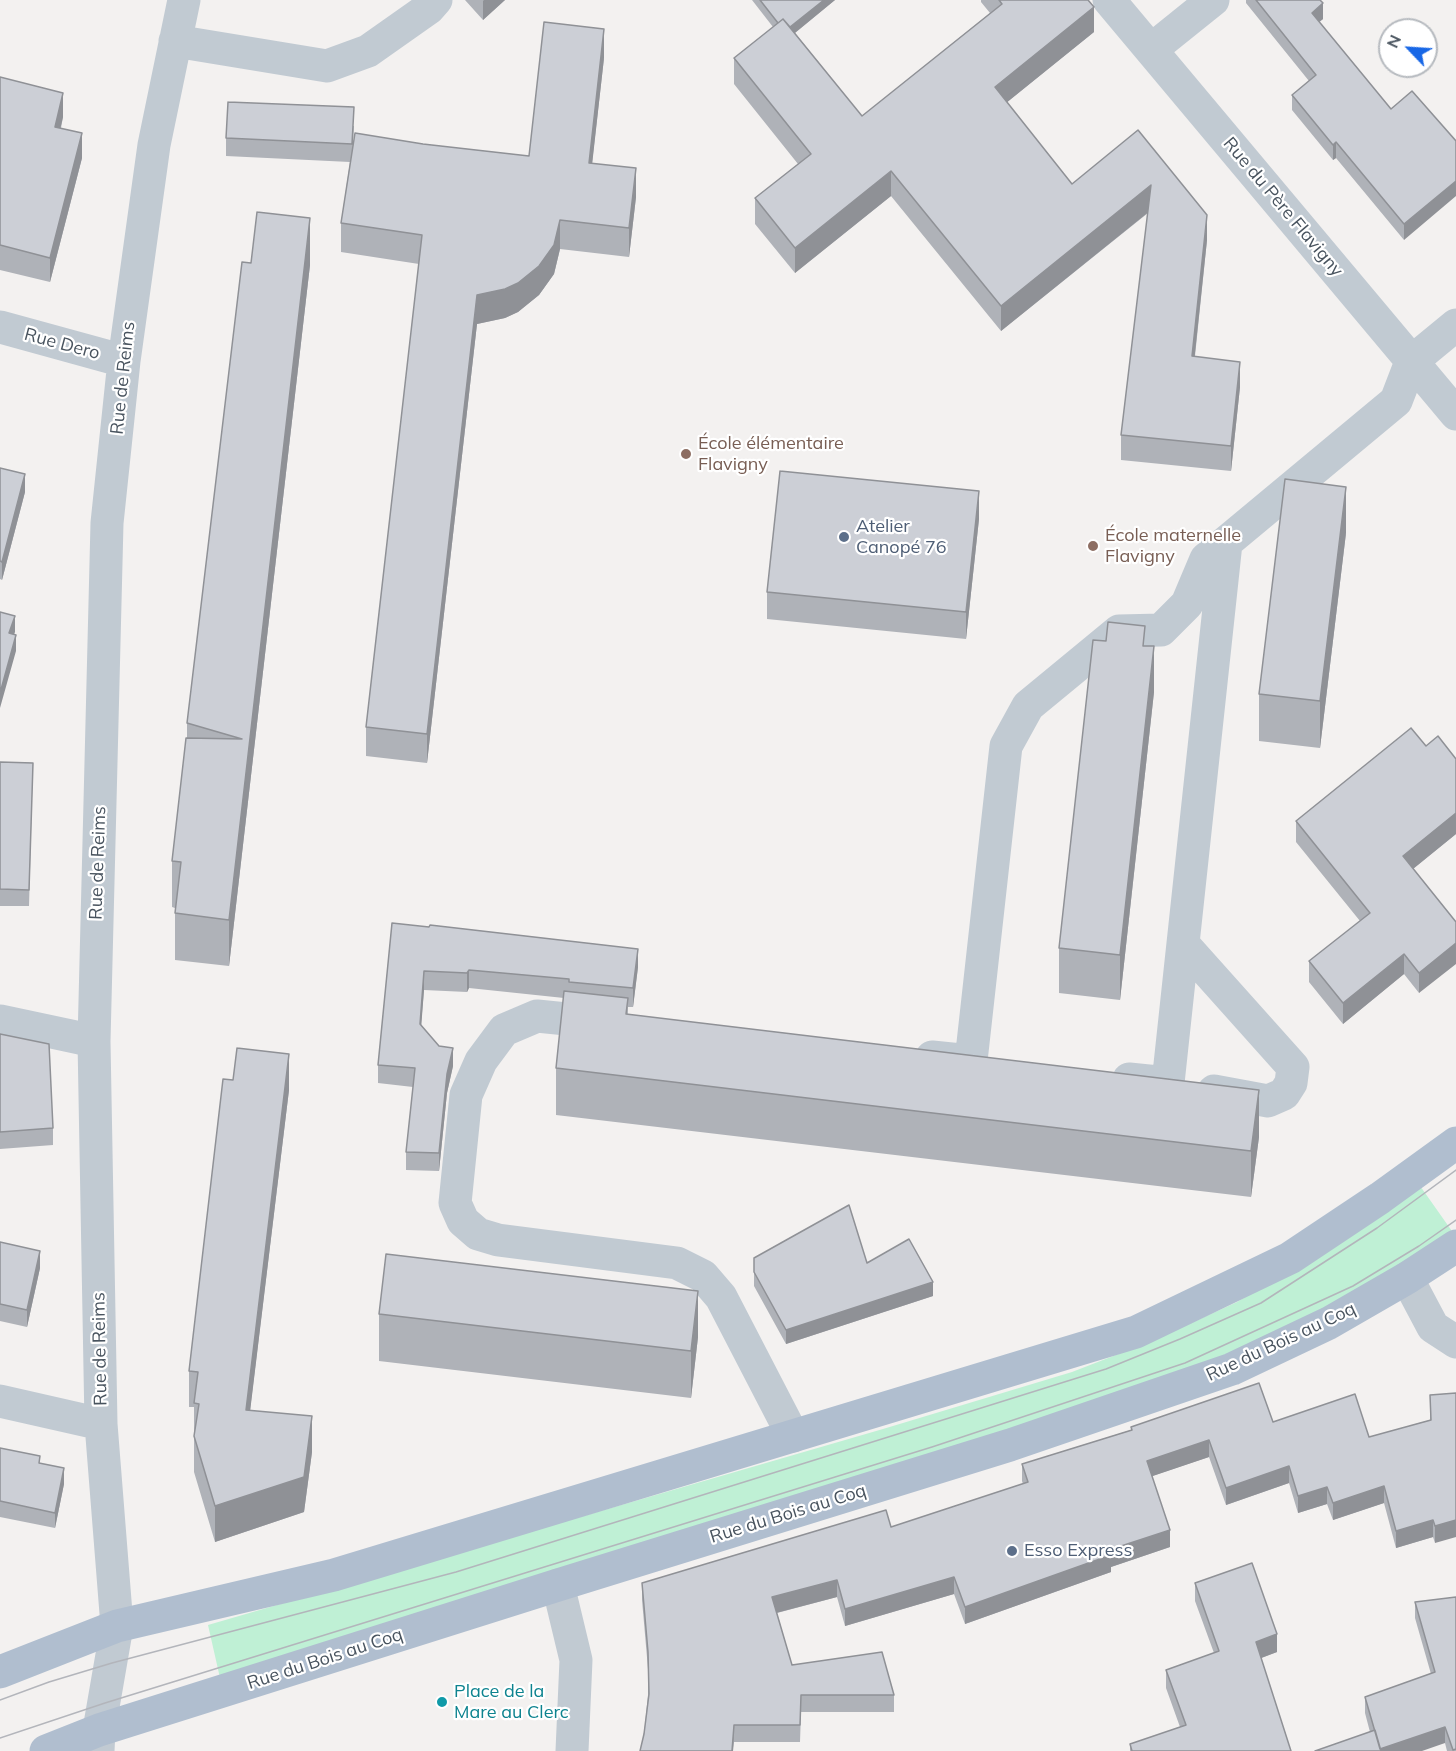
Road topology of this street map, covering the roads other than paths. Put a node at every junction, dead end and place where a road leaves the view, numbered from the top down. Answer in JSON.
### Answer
{"nodes":[{"id":1,"x":184,"y":0,"type":"edge"},
{"id":2,"x":436,"y":0,"type":"edge"},
{"id":3,"x":1109,"y":0,"type":"edge"},
{"id":4,"x":1213,"y":0,"type":"edge"},
{"id":5,"x":175,"y":42,"type":"junction"},
{"id":6,"x":1152,"y":49,"type":"junction"},
{"id":7,"x":1456,"y":325,"type":"edge"},
{"id":8,"x":0,"y":327,"type":"edge"},
{"id":9,"x":124,"y":361,"type":"junction"},
{"id":10,"x":1411,"y":362,"type":"junction"},
{"id":11,"x":1456,"y":414,"type":"edge"},
{"id":12,"x":1226,"y":543,"type":"junction"},
{"id":13,"x":1183,"y":944,"type":"junction"},
{"id":14,"x":0,"y":1021,"type":"edge"},
{"id":15,"x":631,"y":1026,"type":"edge"},
{"id":16,"x":94,"y":1041,"type":"junction"},
{"id":17,"x":900,"y":1053,"type":"edge"},
{"id":18,"x":971,"y":1060,"type":"junction"},
{"id":19,"x":1006,"y":1065,"type":"edge"},
{"id":20,"x":1099,"y":1075,"type":"edge"},
{"id":21,"x":1168,"y":1083,"type":"junction"},
{"id":22,"x":1456,"y":1143,"type":"edge"},
{"id":23,"x":1456,"y":1246,"type":"edge"},
{"id":24,"x":1407,"y":1278,"type":"junction"},
{"id":25,"x":1456,"y":1342,"type":"edge"},
{"id":26,"x":0,"y":1401,"type":"edge"},
{"id":27,"x":101,"y":1424,"type":"junction"},
{"id":28,"x":793,"y":1436,"type":"junction"},
{"id":29,"x":558,"y":1585,"type":"junction"},
{"id":30,"x":117,"y":1626,"type":"junction"},
{"id":31,"x":0,"y":1672,"type":"edge"},
{"id":32,"x":99,"y":1741,"type":"edge"},
{"id":33,"x":46,"y":1751,"type":"edge"},
{"id":34,"x":572,"y":1751,"type":"edge"}],
"edges":[{"from":1,"to":5,"type":"street","name":"Rue de Reims"},
{"from":2,"to":5,"type":"street"},
{"from":3,"to":6,"type":"street","name":"Rue du Père Flavigny"},
{"from":4,"to":6,"type":"street"},
{"from":5,"to":9,"type":"street","name":"Rue de Reims"},
{"from":6,"to":10,"type":"street","name":"Rue du Père Flavigny"},
{"from":7,"to":10,"type":"street"},
{"from":8,"to":9,"type":"street","name":"Rue Dero"},
{"from":9,"to":16,"type":"street","name":"Rue de Reims"},
{"from":10,"to":11,"type":"street","name":"Rue du Père Flavigny"},
{"from":10,"to":12,"type":"street"},
{"from":12,"to":13,"type":"street"},
{"from":12,"to":18,"type":"street"},
{"from":13,"to":21,"type":"street"},
{"from":13,"to":21,"type":"street"},
{"from":14,"to":16,"type":"street"},
{"from":15,"to":28,"type":"street"},
{"from":16,"to":27,"type":"street","name":"Rue de Reims"},
{"from":17,"to":18,"type":"street"},
{"from":18,"to":19,"type":"street"},
{"from":20,"to":21,"type":"street"},
{"from":22,"to":28,"type":"main road"},
{"from":23,"to":24,"type":"main road","name":"Rue du Bois au Coq"},
{"from":24,"to":25,"type":"street"},
{"from":24,"to":29,"type":"main road","name":"Rue du Bois au Coq"},
{"from":26,"to":27,"type":"street"},
{"from":27,"to":30,"type":"street","name":"Rue de Reims"},
{"from":28,"to":30,"type":"main road"},
{"from":29,"to":32,"type":"main road","name":"Rue du Bois au Coq"},
{"from":29,"to":34,"type":"street"},
{"from":30,"to":31,"type":"main road"},
{"from":30,"to":32,"type":"street","name":"Rue de Reims"},
{"from":32,"to":33,"type":"main road","name":"Rue du Bois au Coq"}]}
